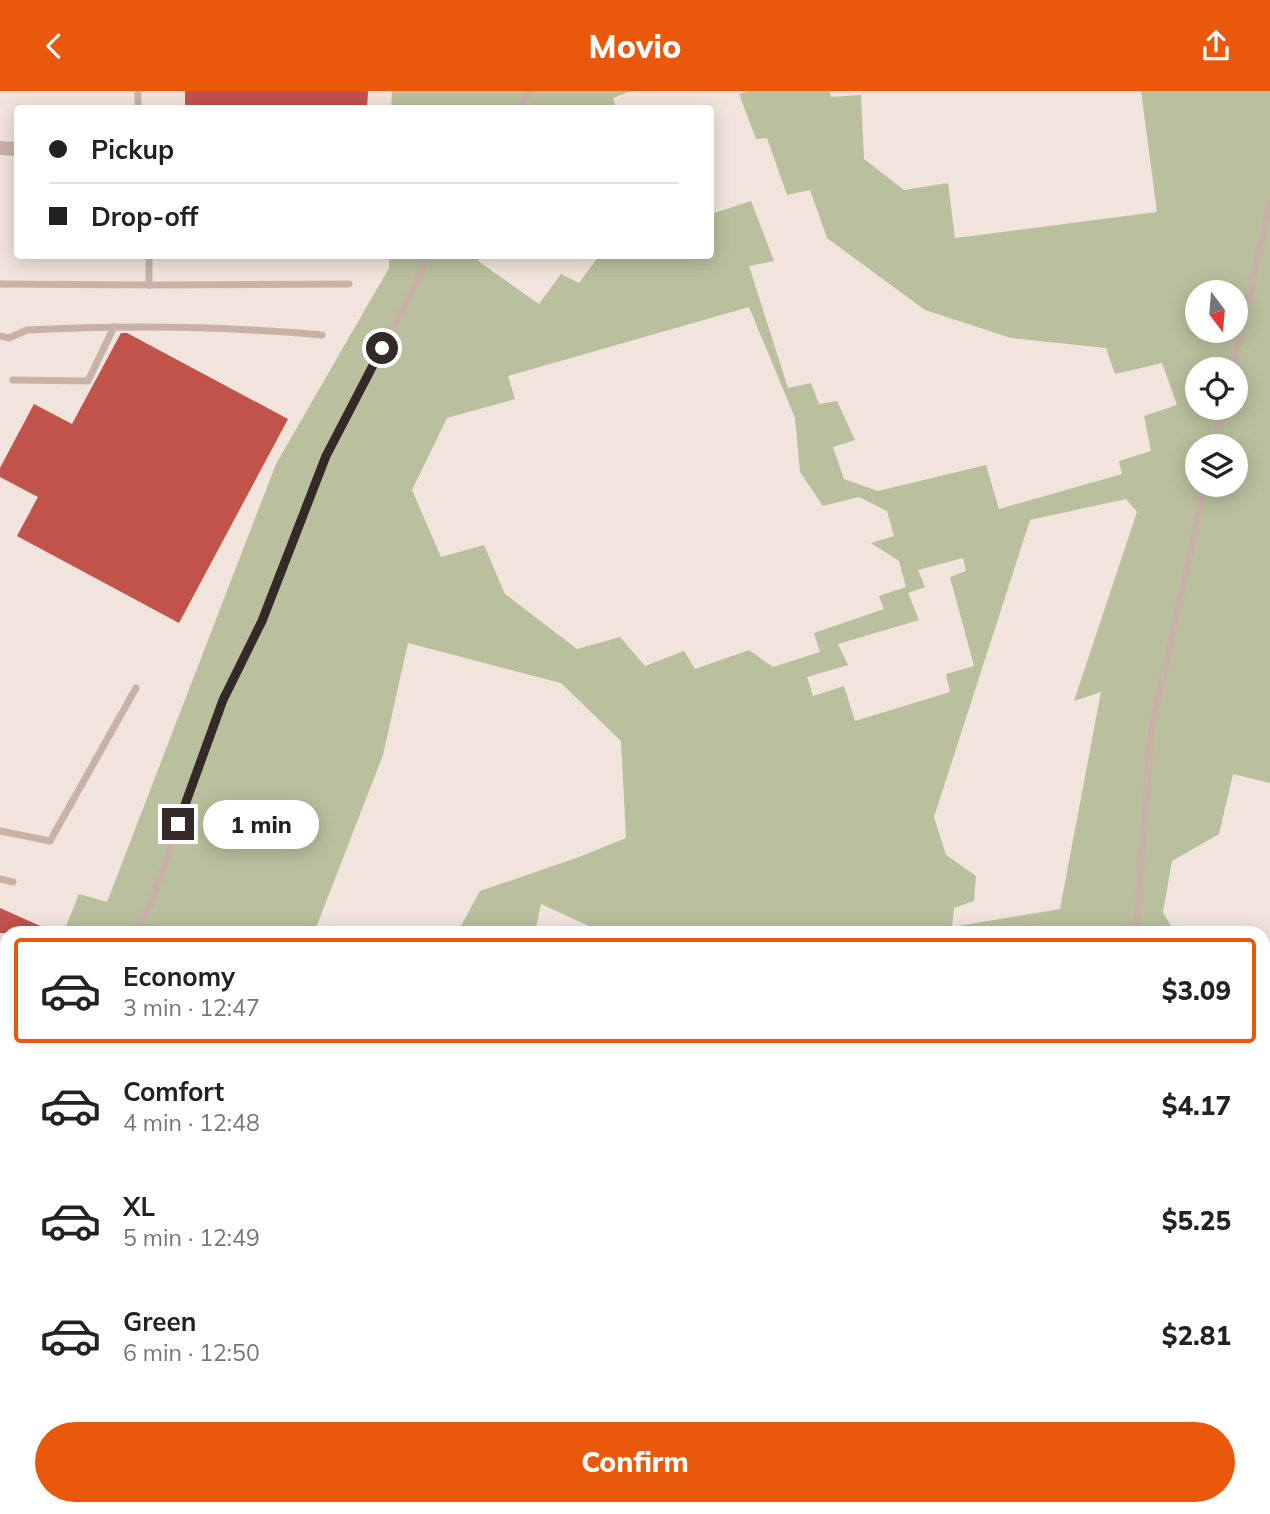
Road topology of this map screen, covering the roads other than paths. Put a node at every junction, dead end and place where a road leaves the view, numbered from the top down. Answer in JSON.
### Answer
{"nodes":[{"id":1,"x":1270,"y":204,"type":"edge"},
{"id":2,"x":149,"y":259,"type":"edge"},
{"id":3,"x":426,"y":259,"type":"edge"},
{"id":4,"x":0,"y":284,"type":"edge"},
{"id":5,"x":349,"y":284,"type":"dead end"},
{"id":6,"x":149,"y":285,"type":"junction"},
{"id":7,"x":114,"y":327,"type":"junction"},
{"id":8,"x":322,"y":335,"type":"dead end"},
{"id":9,"x":0,"y":337,"type":"edge"},
{"id":10,"x":1235,"y":357,"type":"edge"},
{"id":11,"x":13,"y":380,"type":"dead end"},
{"id":12,"x":1202,"y":497,"type":"edge"},
{"id":13,"x":136,"y":688,"type":"dead end"},
{"id":14,"x":0,"y":831,"type":"edge"},
{"id":15,"x":0,"y":879,"type":"edge"},
{"id":16,"x":13,"y":882,"type":"dead end"},
{"id":17,"x":139,"y":926,"type":"edge"},
{"id":18,"x":1137,"y":926,"type":"edge"}],
"edges":[{"from":1,"to":10,"type":"lane"},
{"from":2,"to":6,"type":"lane"},
{"from":3,"to":17,"type":"lane"},
{"from":4,"to":6,"type":"lane"},
{"from":5,"to":6,"type":"lane"},
{"from":7,"to":8,"type":"lane"},
{"from":7,"to":9,"type":"lane"},
{"from":7,"to":11,"type":"lane"},
{"from":12,"to":18,"type":"lane"},
{"from":13,"to":14,"type":"lane"},
{"from":15,"to":16,"type":"lane"}]}
